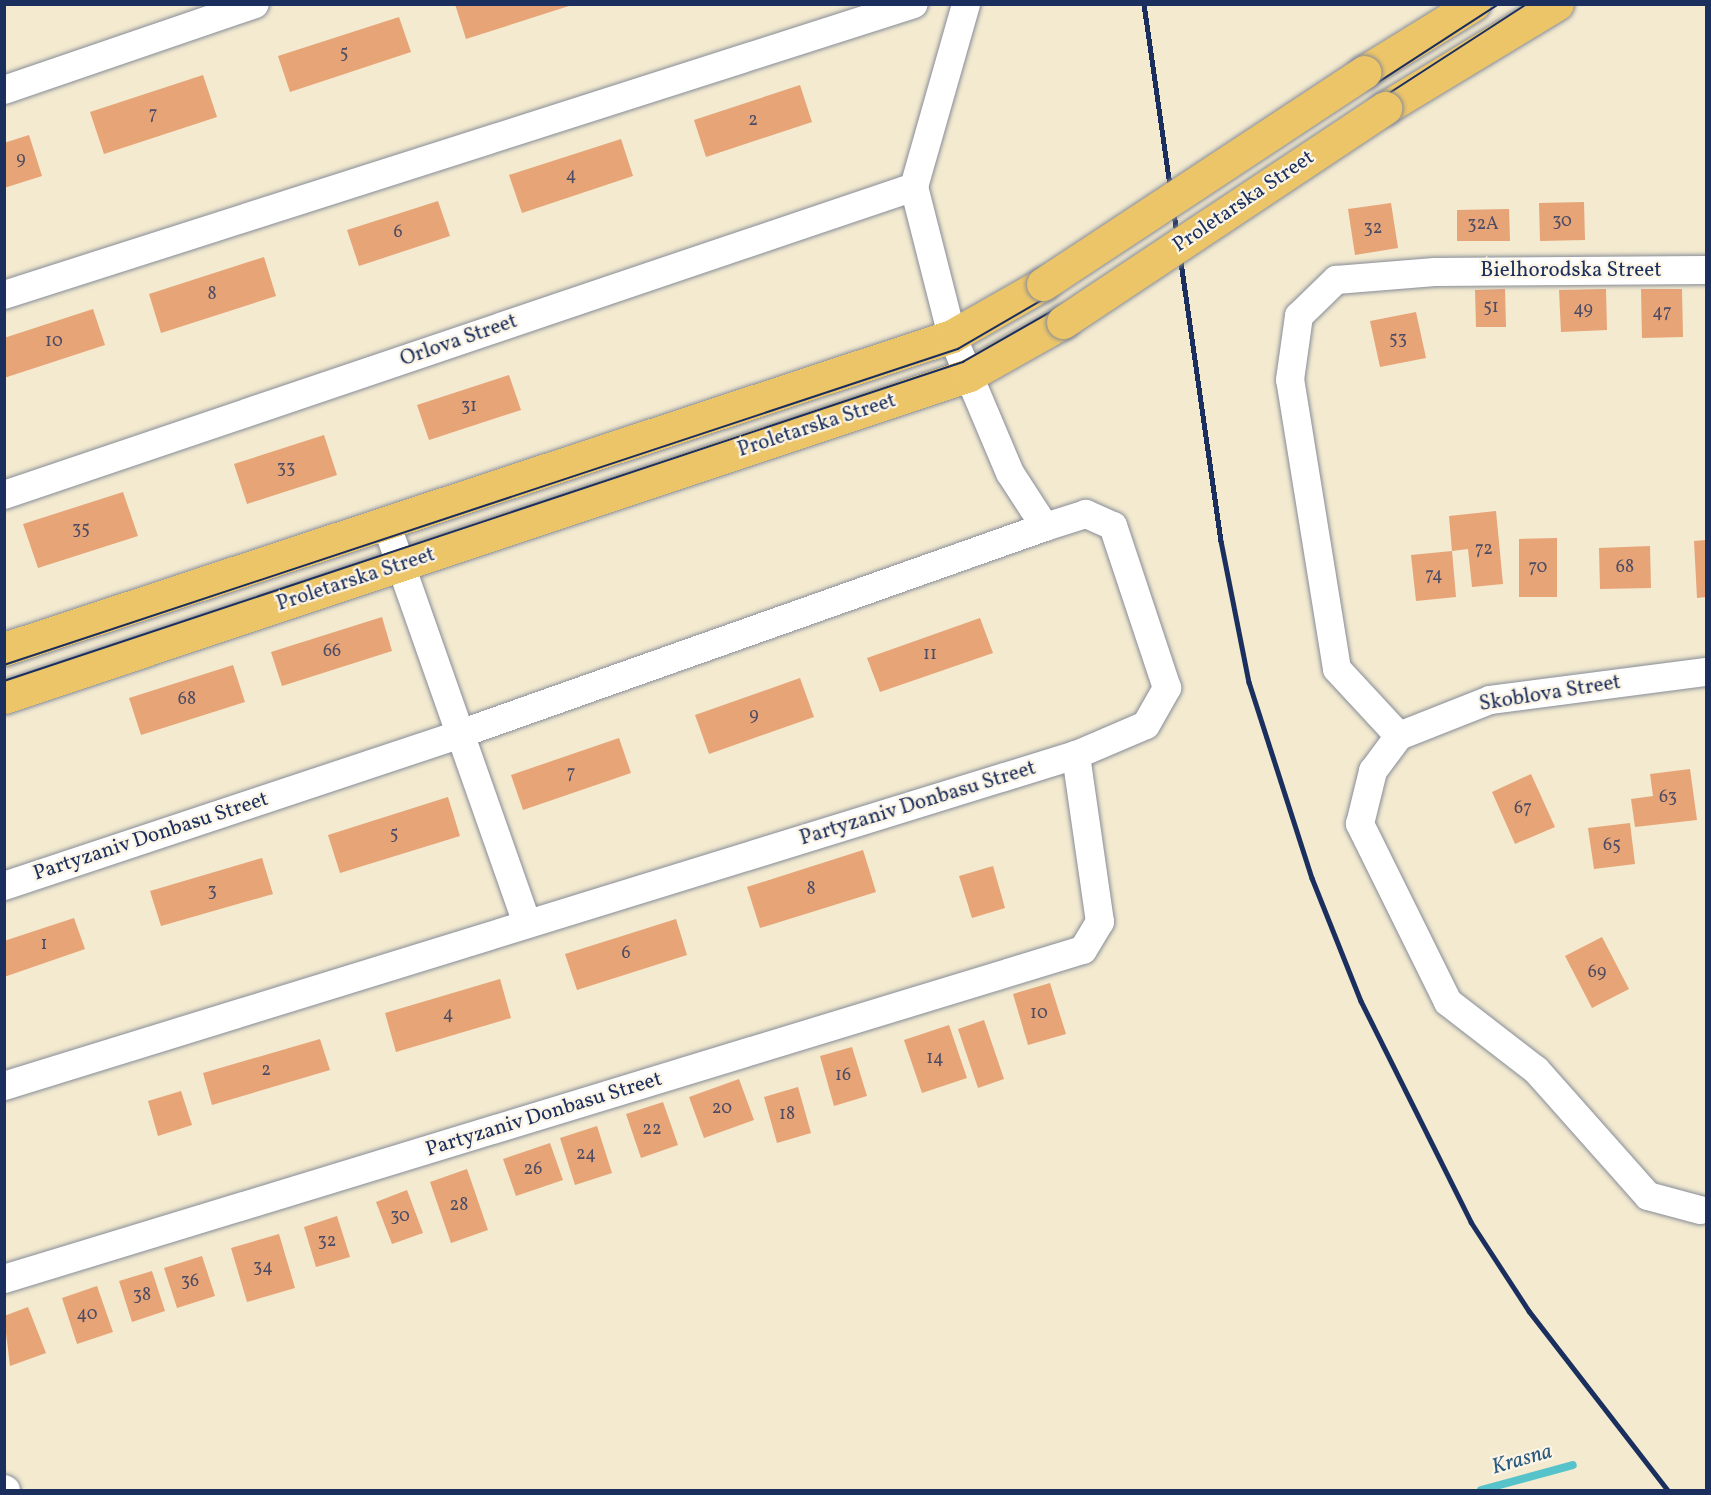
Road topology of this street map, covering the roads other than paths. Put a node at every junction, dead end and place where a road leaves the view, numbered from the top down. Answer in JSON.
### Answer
{"nodes":[{"id":1,"x":255,"y":4,"type":"edge"},
{"id":2,"x":914,"y":4,"type":"edge"},
{"id":3,"x":966,"y":4,"type":"edge"},
{"id":4,"x":1474,"y":4,"type":"edge"},
{"id":5,"x":1557,"y":4,"type":"edge"},
{"id":6,"x":4,"y":90,"type":"edge"},
{"id":7,"x":914,"y":187,"type":"junction"},
{"id":8,"x":1707,"y":270,"type":"edge"},
{"id":9,"x":4,"y":295,"type":"edge"},
{"id":10,"x":952,"y":336,"type":"junction"},
{"id":11,"x":969,"y":375,"type":"junction"},
{"id":12,"x":4,"y":495,"type":"edge"},
{"id":13,"x":386,"y":523,"type":"junction"},
{"id":14,"x":1045,"y":527,"type":"junction"},
{"id":15,"x":401,"y":565,"type":"junction"},
{"id":16,"x":4,"y":649,"type":"edge"},
{"id":17,"x":1707,"y":672,"type":"edge"},
{"id":18,"x":4,"y":698,"type":"edge"},
{"id":19,"x":457,"y":735,"type":"junction"},
{"id":20,"x":1399,"y":736,"type":"junction"},
{"id":21,"x":1076,"y":755,"type":"junction"},
{"id":22,"x":4,"y":886,"type":"edge"},
{"id":23,"x":528,"y":924,"type":"junction"},
{"id":24,"x":4,"y":1086,"type":"edge"},
{"id":25,"x":1704,"y":1212,"type":"edge"},
{"id":26,"x":4,"y":1279,"type":"edge"}],
"edges":[{"from":1,"to":6,"type":"street"},
{"from":2,"to":9,"type":"street"},
{"from":3,"to":7,"type":"street"},
{"from":4,"to":10,"type":"main road","name":"Proletarska Street","bridge":true},
{"from":5,"to":11,"type":"main road","name":"Proletarska Street","bridge":true},
{"from":7,"to":10,"type":"street"},
{"from":7,"to":12,"type":"street","name":"Orlova Street"},
{"from":8,"to":20,"type":"street","name":"Bielhorodska Street"},
{"from":10,"to":11,"type":"street"},
{"from":10,"to":13,"type":"main road","name":"Proletarska Street"},
{"from":11,"to":14,"type":"street"},
{"from":11,"to":15,"type":"main road","name":"Proletarska Street"},
{"from":13,"to":15,"type":"street"},
{"from":13,"to":16,"type":"main road","name":"Proletarska Street"},
{"from":14,"to":19,"type":"street","name":"Partyzaniv Donbasu Street"},
{"from":14,"to":21,"type":"street","name":"Partyzaniv Donbasu Street"},
{"from":15,"to":18,"type":"main road","name":"Proletarska Street"},
{"from":15,"to":19,"type":"street"},
{"from":17,"to":20,"type":"street","name":"Skoblova Street"},
{"from":19,"to":22,"type":"street","name":"Partyzaniv Donbasu Street"},
{"from":19,"to":23,"type":"street"},
{"from":20,"to":25,"type":"street"},
{"from":21,"to":23,"type":"street","name":"Partyzaniv Donbasu Street"},
{"from":21,"to":26,"type":"street","name":"Partyzaniv Donbasu Street"},
{"from":23,"to":24,"type":"street","name":"Partyzaniv Donbasu Street"}]}
